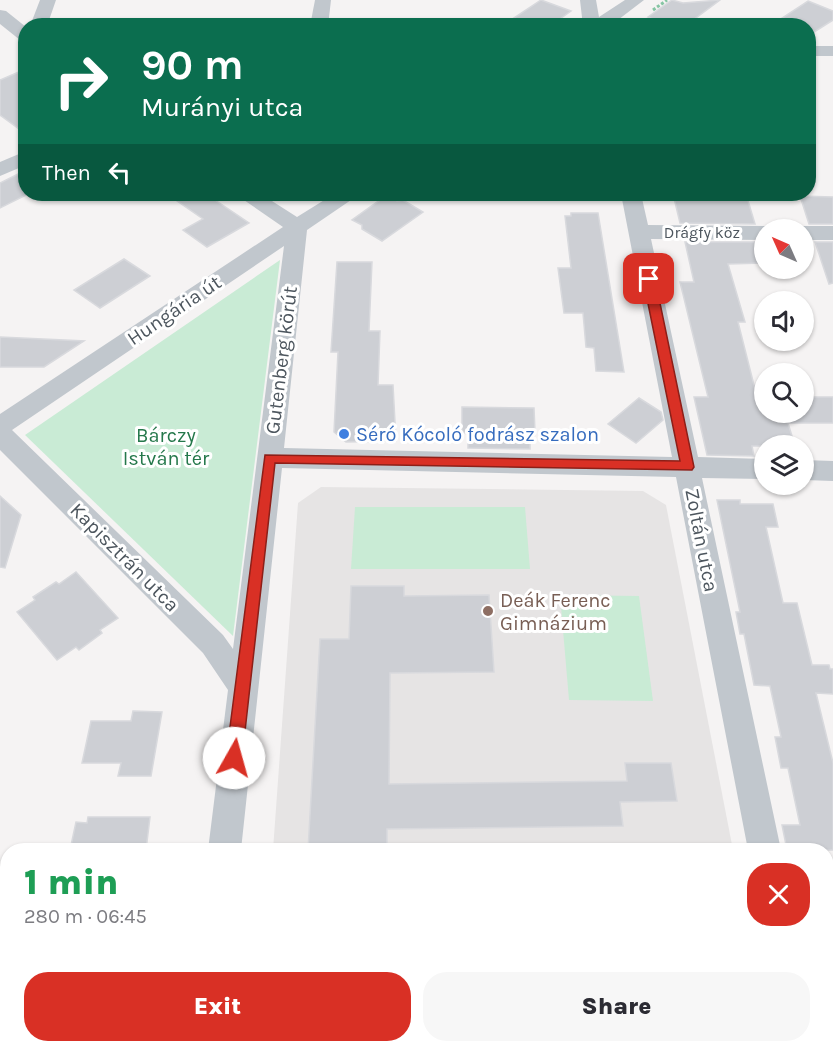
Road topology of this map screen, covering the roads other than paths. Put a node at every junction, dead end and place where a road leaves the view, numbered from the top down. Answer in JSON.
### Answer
{"nodes":[{"id":1,"x":48,"y":0,"type":"edge"},
{"id":2,"x":323,"y":0,"type":"edge"},
{"id":3,"x":588,"y":0,"type":"edge"},
{"id":4,"x":636,"y":0,"type":"edge"},
{"id":5,"x":0,"y":15,"type":"edge"},
{"id":6,"x":41,"y":18,"type":"edge"},
{"id":7,"x":321,"y":18,"type":"edge"},
{"id":8,"x":591,"y":18,"type":"edge"},
{"id":9,"x":610,"y":18,"type":"edge"},
{"id":10,"x":18,"y":30,"type":"edge"},
{"id":11,"x":0,"y":41,"type":"edge"},
{"id":12,"x":18,"y":41,"type":"edge"},
{"id":13,"x":816,"y":51,"type":"edge"},
{"id":14,"x":833,"y":51,"type":"edge"},
{"id":15,"x":18,"y":162,"type":"edge"},
{"id":16,"x":0,"y":170,"type":"edge"},
{"id":17,"x":258,"y":201,"type":"edge"},
{"id":18,"x":336,"y":201,"type":"edge"},
{"id":19,"x":632,"y":201,"type":"edge"},
{"id":20,"x":297,"y":227,"type":"junction"},
{"id":21,"x":639,"y":232,"type":"junction"},
{"id":22,"x":754,"y":233,"type":"edge"},
{"id":23,"x":814,"y":233,"type":"edge"},
{"id":24,"x":833,"y":233,"type":"edge"},
{"id":25,"x":0,"y":426,"type":"edge"},
{"id":26,"x":0,"y":434,"type":"edge"},
{"id":27,"x":270,"y":458,"type":"junction"},
{"id":28,"x":687,"y":467,"type":"junction"},
{"id":29,"x":754,"y":469,"type":"edge"},
{"id":30,"x":814,"y":470,"type":"edge"},
{"id":31,"x":833,"y":471,"type":"edge"},
{"id":32,"x":243,"y":688,"type":"junction"},
{"id":33,"x":225,"y":843,"type":"edge"},
{"id":34,"x":764,"y":843,"type":"edge"}],
"edges":[{"from":1,"to":6,"type":"street"},
{"from":2,"to":7,"type":"street"},
{"from":3,"to":8,"type":"street"},
{"from":4,"to":9,"type":"street"},
{"from":5,"to":10,"type":"street"},
{"from":11,"to":12,"type":"street"},
{"from":13,"to":14,"type":"street"},
{"from":15,"to":16,"type":"street"},
{"from":17,"to":20,"type":"street"},
{"from":18,"to":20,"type":"street","name":"Hungária út"},
{"from":19,"to":21,"type":"street","name":"Zoltán utca"},
{"from":20,"to":25,"type":"street","name":"Hungária út"},
{"from":20,"to":27,"type":"street","name":"Gutenberg körút"},
{"from":21,"to":22,"type":"street","name":"Drágfy köz"},
{"from":21,"to":28,"type":"street","name":"Zoltán utca"},
{"from":23,"to":24,"type":"street"},
{"from":26,"to":32,"type":"street","name":"Kapisztrán utca"},
{"from":27,"to":28,"type":"street"},
{"from":27,"to":32,"type":"street","name":"Gutenberg körút"},
{"from":28,"to":29,"type":"street"},
{"from":28,"to":34,"type":"street","name":"Zoltán utca"},
{"from":30,"to":31,"type":"street"},
{"from":32,"to":33,"type":"street","name":"Gutenberg körút"}]}
